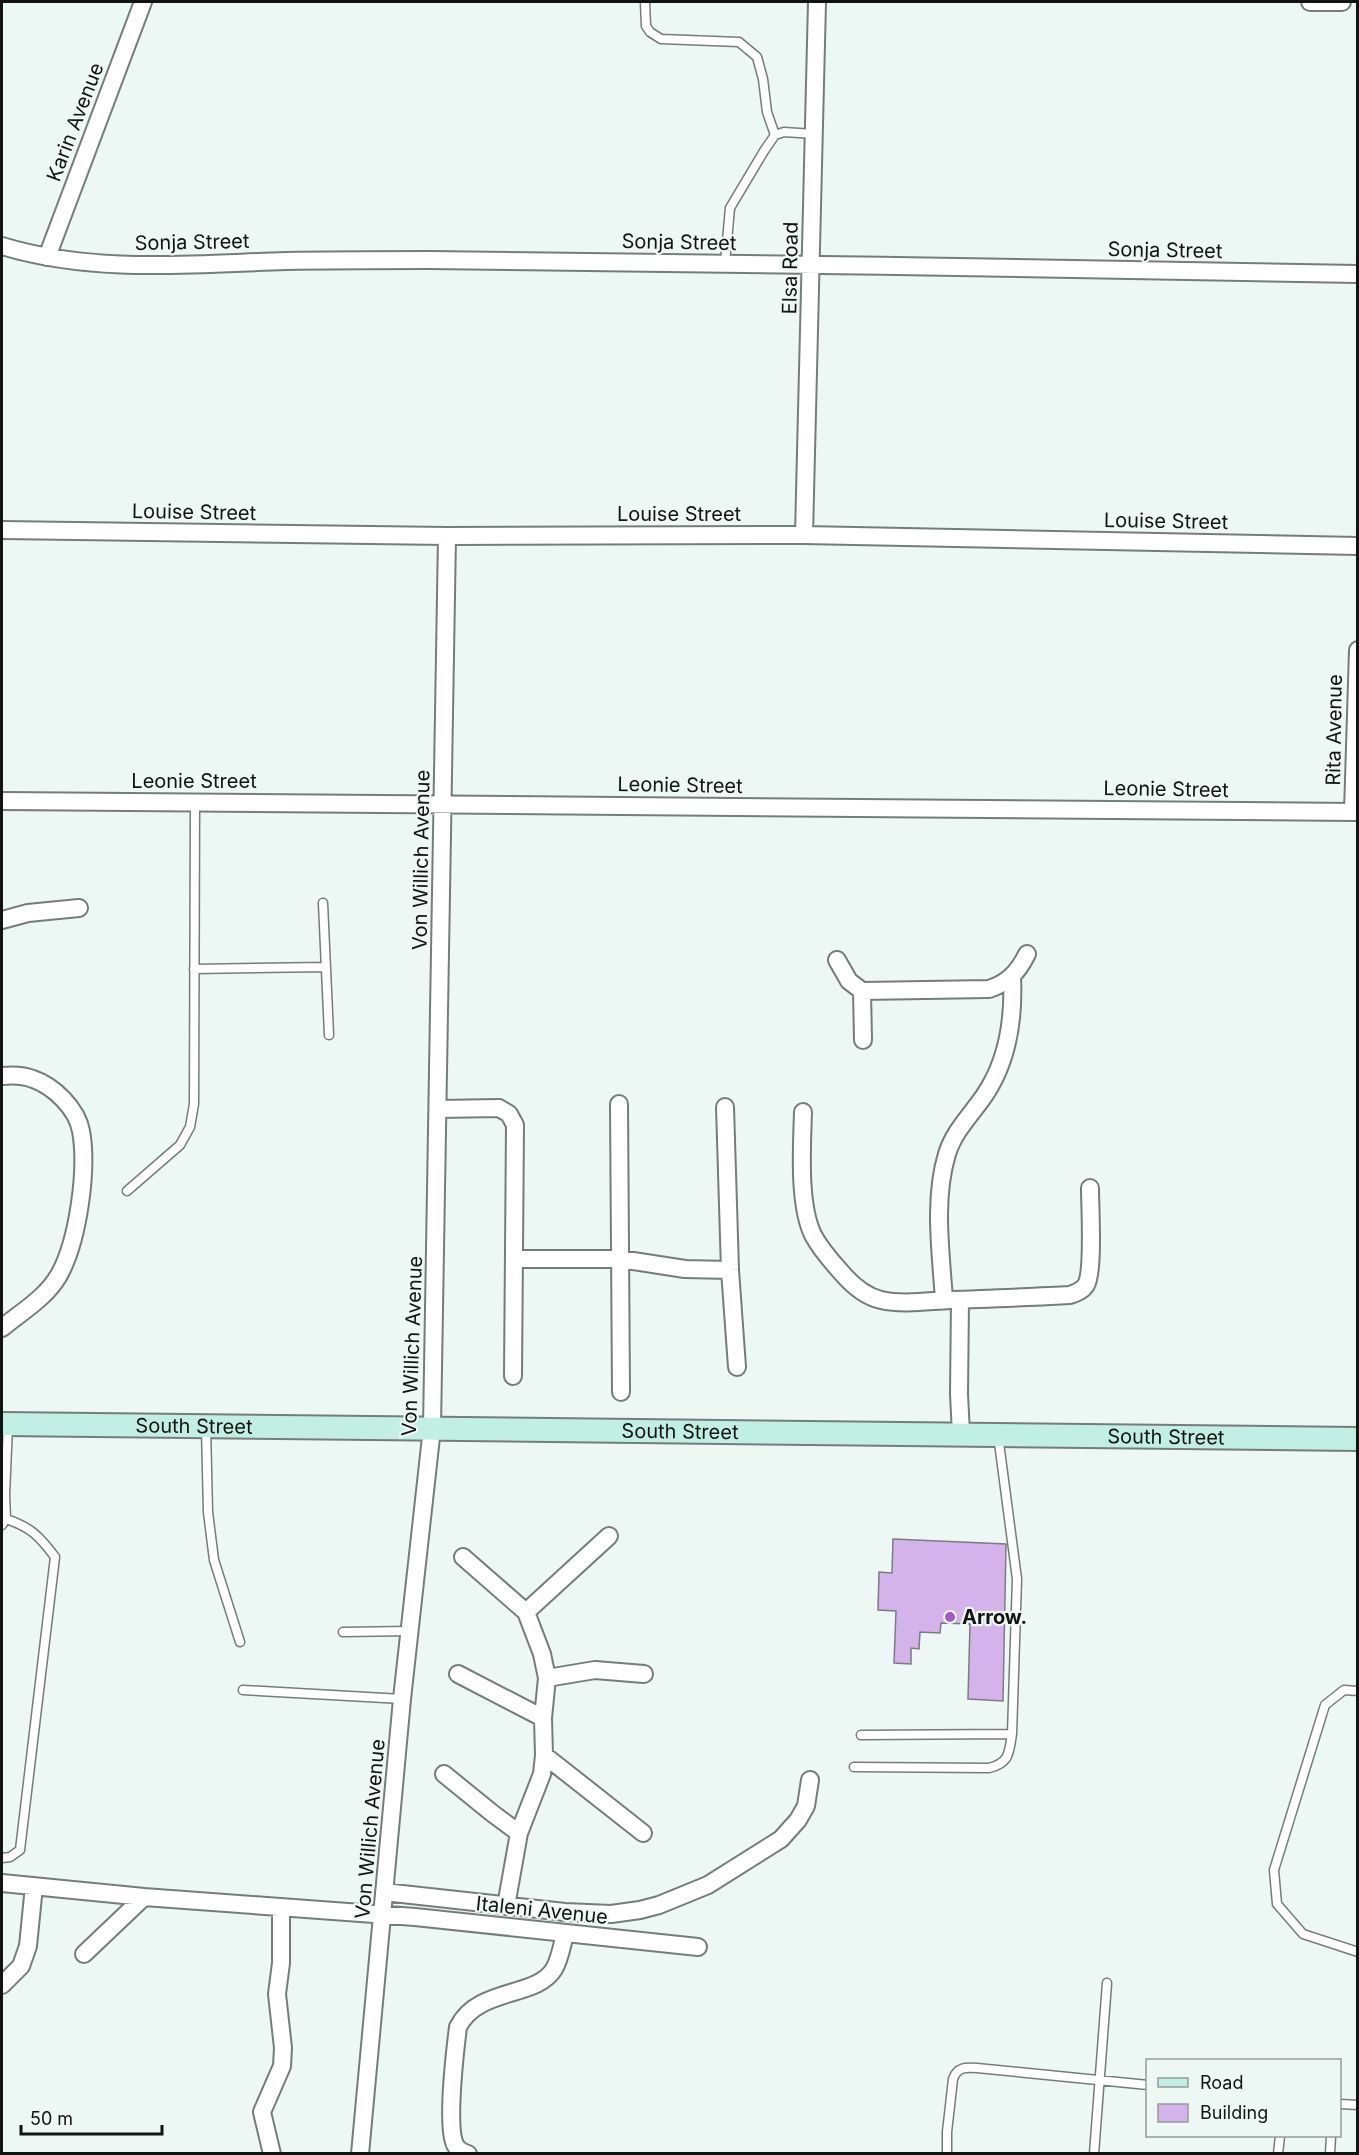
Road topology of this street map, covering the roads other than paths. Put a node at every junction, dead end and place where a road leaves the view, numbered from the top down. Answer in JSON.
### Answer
{"nodes":[{"id":1,"x":143,"y":2,"type":"edge"},
{"id":2,"x":645,"y":2,"type":"edge"},
{"id":3,"x":817,"y":2,"type":"edge"},
{"id":4,"x":1310,"y":2,"type":"edge"},
{"id":5,"x":1342,"y":2,"type":"edge"},
{"id":6,"x":814,"y":134,"type":"junction"},
{"id":7,"x":776,"y":135,"type":"junction"},
{"id":8,"x":2,"y":246,"type":"edge"},
{"id":9,"x":47,"y":257,"type":"junction"},
{"id":10,"x":725,"y":263,"type":"junction"},
{"id":11,"x":811,"y":265,"type":"junction"},
{"id":12,"x":1358,"y":274,"type":"edge"},
{"id":13,"x":2,"y":530,"type":"edge"},
{"id":14,"x":804,"y":535,"type":"junction"},
{"id":15,"x":447,"y":537,"type":"junction"},
{"id":16,"x":1358,"y":546,"type":"edge"},
{"id":17,"x":1358,"y":650,"type":"edge"},
{"id":18,"x":2,"y":801,"type":"edge"},
{"id":19,"x":195,"y":802,"type":"junction"},
{"id":20,"x":443,"y":804,"type":"junction"},
{"id":21,"x":1355,"y":812,"type":"edge"},
{"id":22,"x":323,"y":903,"type":"dead end"},
{"id":23,"x":79,"y":908,"type":"dead end"},
{"id":24,"x":2,"y":920,"type":"edge"},
{"id":25,"x":1027,"y":954,"type":"dead end"},
{"id":26,"x":837,"y":960,"type":"dead end"},
{"id":27,"x":325,"y":968,"type":"junction"},
{"id":28,"x":194,"y":969,"type":"junction"},
{"id":29,"x":1012,"y":977,"type":"junction"},
{"id":30,"x":862,"y":991,"type":"junction"},
{"id":31,"x":329,"y":1035,"type":"dead end"},
{"id":32,"x":864,"y":1040,"type":"dead end"},
{"id":33,"x":2,"y":1076,"type":"edge"},
{"id":34,"x":619,"y":1104,"type":"dead end"},
{"id":35,"x":725,"y":1107,"type":"dead end"},
{"id":36,"x":438,"y":1109,"type":"junction"},
{"id":37,"x":803,"y":1112,"type":"dead end"},
{"id":38,"x":1090,"y":1188,"type":"dead end"},
{"id":39,"x":127,"y":1191,"type":"dead end"},
{"id":40,"x":514,"y":1259,"type":"junction"},
{"id":41,"x":620,"y":1259,"type":"junction"},
{"id":42,"x":730,"y":1270,"type":"junction"},
{"id":43,"x":952,"y":1300,"type":"junction"},
{"id":44,"x":2,"y":1328,"type":"edge"},
{"id":45,"x":736,"y":1367,"type":"dead end"},
{"id":46,"x":513,"y":1376,"type":"dead end"},
{"id":47,"x":621,"y":1392,"type":"dead end"},
{"id":48,"x":5,"y":1424,"type":"edge"},
{"id":49,"x":206,"y":1426,"type":"junction"},
{"id":50,"x":432,"y":1428,"type":"junction"},
{"id":51,"x":962,"y":1434,"type":"junction"},
{"id":52,"x":998,"y":1435,"type":"junction"},
{"id":53,"x":1358,"y":1439,"type":"edge"},
{"id":54,"x":4,"y":1522,"type":"edge"},
{"id":55,"x":609,"y":1536,"type":"dead end"},
{"id":56,"x":463,"y":1557,"type":"dead end"},
{"id":57,"x":526,"y":1612,"type":"junction"},
{"id":58,"x":410,"y":1631,"type":"junction"},
{"id":59,"x":343,"y":1632,"type":"dead end"},
{"id":60,"x":240,"y":1642,"type":"dead end"},
{"id":61,"x":458,"y":1674,"type":"dead end"},
{"id":62,"x":644,"y":1674,"type":"dead end"},
{"id":63,"x":547,"y":1677,"type":"junction"},
{"id":64,"x":243,"y":1690,"type":"dead end"},
{"id":65,"x":1358,"y":1691,"type":"edge"},
{"id":66,"x":402,"y":1699,"type":"junction"},
{"id":67,"x":543,"y":1718,"type":"junction"},
{"id":68,"x":1012,"y":1734,"type":"junction"},
{"id":69,"x":861,"y":1735,"type":"dead end"},
{"id":70,"x":544,"y":1755,"type":"junction"},
{"id":71,"x":854,"y":1767,"type":"dead end"},
{"id":72,"x":444,"y":1774,"type":"dead end"},
{"id":73,"x":810,"y":1780,"type":"dead end"},
{"id":74,"x":519,"y":1833,"type":"junction"},
{"id":75,"x":642,"y":1833,"type":"dead end"},
{"id":76,"x":2,"y":1858,"type":"edge"},
{"id":77,"x":2,"y":1883,"type":"edge"},
{"id":78,"x":34,"y":1886,"type":"junction"},
{"id":79,"x":384,"y":1892,"type":"junction"},
{"id":80,"x":144,"y":1897,"type":"junction"},
{"id":81,"x":506,"y":1906,"type":"junction"},
{"id":82,"x":281,"y":1907,"type":"junction"},
{"id":83,"x":383,"y":1914,"type":"junction"},
{"id":84,"x":565,"y":1934,"type":"junction"},
{"id":85,"x":698,"y":1947,"type":"dead end"},
{"id":86,"x":1358,"y":1952,"type":"edge"},
{"id":87,"x":84,"y":1954,"type":"dead end"},
{"id":88,"x":1107,"y":1983,"type":"dead end"},
{"id":89,"x":2,"y":1984,"type":"edge"},
{"id":90,"x":1101,"y":2081,"type":"junction"},
{"id":91,"x":1146,"y":2085,"type":"edge"},
{"id":92,"x":1341,"y":2104,"type":"edge"},
{"id":93,"x":1358,"y":2105,"type":"edge"},
{"id":94,"x":1280,"y":2137,"type":"edge"},
{"id":95,"x":1331,"y":2137,"type":"edge"},
{"id":96,"x":272,"y":2154,"type":"edge"},
{"id":97,"x":360,"y":2154,"type":"edge"},
{"id":98,"x":468,"y":2154,"type":"edge"},
{"id":99,"x":947,"y":2154,"type":"edge"},
{"id":100,"x":1094,"y":2154,"type":"edge"},
{"id":101,"x":1278,"y":2154,"type":"edge"},
{"id":102,"x":1330,"y":2154,"type":"edge"}],
"edges":[{"from":1,"to":9,"type":"street","name":"Karin Avenue"},
{"from":2,"to":7,"type":"lane"},
{"from":3,"to":6,"type":"street","name":"Elsa Road"},
{"from":4,"to":5,"type":"street"},
{"from":6,"to":7,"type":"lane"},
{"from":6,"to":11,"type":"street","name":"Elsa Road"},
{"from":7,"to":10,"type":"lane"},
{"from":8,"to":9,"type":"street","name":"Sonja Street"},
{"from":9,"to":10,"type":"street","name":"Sonja Street"},
{"from":10,"to":11,"type":"street","name":"Sonja Street"},
{"from":11,"to":12,"type":"street","name":"Sonja Street"},
{"from":11,"to":14,"type":"street","name":"Elsa Road"},
{"from":13,"to":15,"type":"street","name":"Louise Street"},
{"from":14,"to":15,"type":"street","name":"Louise Street"},
{"from":14,"to":16,"type":"street","name":"Louise Street"},
{"from":15,"to":20,"type":"street","name":"Von Willich Avenue"},
{"from":17,"to":21,"type":"street","name":"Rita Avenue"},
{"from":18,"to":19,"type":"street","name":"Leonie Street"},
{"from":19,"to":20,"type":"street","name":"Leonie Street"},
{"from":19,"to":28,"type":"lane"},
{"from":20,"to":21,"type":"street","name":"Leonie Street"},
{"from":20,"to":36,"type":"street","name":"Von Willich Avenue"},
{"from":22,"to":27,"type":"lane"},
{"from":23,"to":24,"type":"street"},
{"from":25,"to":29,"type":"street"},
{"from":26,"to":30,"type":"street"},
{"from":27,"to":28,"type":"lane"},
{"from":27,"to":31,"type":"lane"},
{"from":28,"to":39,"type":"lane"},
{"from":29,"to":30,"type":"street"},
{"from":29,"to":43,"type":"street"},
{"from":30,"to":32,"type":"street"},
{"from":33,"to":44,"type":"street"},
{"from":34,"to":41,"type":"street"},
{"from":35,"to":42,"type":"street"},
{"from":36,"to":40,"type":"street"},
{"from":36,"to":50,"type":"street","name":"Von Willich Avenue"},
{"from":37,"to":43,"type":"street"},
{"from":38,"to":43,"type":"street"},
{"from":40,"to":41,"type":"street"},
{"from":40,"to":46,"type":"street"},
{"from":41,"to":42,"type":"street"},
{"from":41,"to":47,"type":"street"},
{"from":42,"to":45,"type":"street"},
{"from":43,"to":51,"type":"street"},
{"from":48,"to":49,"type":"street","name":"South Street"},
{"from":48,"to":54,"type":"lane"},
{"from":49,"to":50,"type":"street","name":"South Street"},
{"from":49,"to":60,"type":"lane"},
{"from":50,"to":51,"type":"street","name":"South Street"},
{"from":50,"to":58,"type":"street","name":"Von Willich Avenue"},
{"from":51,"to":52,"type":"street","name":"South Street"},
{"from":52,"to":53,"type":"street","name":"South Street"},
{"from":52,"to":68,"type":"lane"},
{"from":54,"to":76,"type":"lane"},
{"from":55,"to":57,"type":"street"},
{"from":56,"to":57,"type":"street"},
{"from":57,"to":63,"type":"street"},
{"from":58,"to":59,"type":"lane"},
{"from":58,"to":66,"type":"street","name":"Von Willich Avenue"},
{"from":61,"to":67,"type":"street"},
{"from":62,"to":63,"type":"street"},
{"from":63,"to":67,"type":"street"},
{"from":64,"to":66,"type":"lane"},
{"from":65,"to":86,"type":"lane"},
{"from":66,"to":79,"type":"street","name":"Von Willich Avenue"},
{"from":67,"to":70,"type":"street"},
{"from":68,"to":69,"type":"lane"},
{"from":68,"to":71,"type":"lane"},
{"from":70,"to":74,"type":"street"},
{"from":70,"to":75,"type":"street"},
{"from":72,"to":74,"type":"street"},
{"from":73,"to":81,"type":"street"},
{"from":74,"to":81,"type":"street"},
{"from":77,"to":78,"type":"street","name":"Italeni Avenue"},
{"from":78,"to":80,"type":"street","name":"Italeni Avenue"},
{"from":78,"to":89,"type":"street"},
{"from":79,"to":81,"type":"street"},
{"from":79,"to":83,"type":"street","name":"Von Willich Avenue"},
{"from":80,"to":82,"type":"street","name":"Italeni Avenue"},
{"from":80,"to":87,"type":"street"},
{"from":82,"to":83,"type":"street","name":"Italeni Avenue"},
{"from":82,"to":96,"type":"street"},
{"from":83,"to":84,"type":"street","name":"Italeni Avenue"},
{"from":83,"to":97,"type":"street","name":"Von Willich Avenue"},
{"from":84,"to":85,"type":"street","name":"Italeni Avenue"},
{"from":84,"to":98,"type":"street"},
{"from":88,"to":90,"type":"lane"},
{"from":90,"to":91,"type":"lane"},
{"from":90,"to":99,"type":"lane"},
{"from":90,"to":100,"type":"lane"},
{"from":92,"to":93,"type":"lane"},
{"from":94,"to":101,"type":"lane"},
{"from":95,"to":102,"type":"lane"}]}
